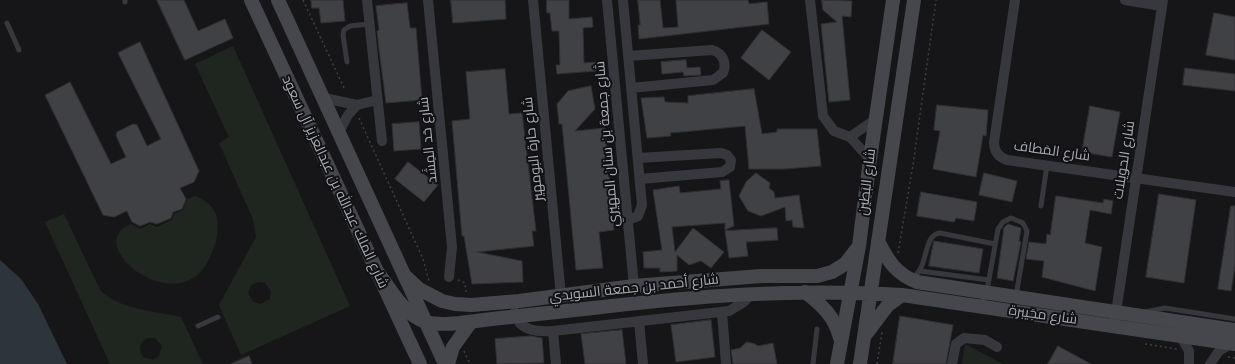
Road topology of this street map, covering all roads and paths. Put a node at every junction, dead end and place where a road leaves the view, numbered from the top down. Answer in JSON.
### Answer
{"nodes":[{"id":1,"x":251,"y":0,"type":"edge"},
{"id":2,"x":278,"y":0,"type":"edge"},
{"id":3,"x":303,"y":0,"type":"edge"},
{"id":4,"x":366,"y":0,"type":"edge"},
{"id":5,"x":428,"y":0,"type":"edge"},
{"id":6,"x":533,"y":0,"type":"edge"},
{"id":7,"x":608,"y":0,"type":"edge"},
{"id":8,"x":623,"y":0,"type":"edge"},
{"id":9,"x":810,"y":0,"type":"edge"},
{"id":10,"x":893,"y":0,"type":"edge"},
{"id":11,"x":914,"y":0,"type":"edge"},
{"id":12,"x":936,"y":0,"type":"edge"},
{"id":13,"x":1015,"y":0,"type":"edge"},
{"id":14,"x":1125,"y":0,"type":"edge"},
{"id":15,"x":1162,"y":3,"type":"edge"},
{"id":16,"x":7,"y":23,"type":"dead end"},
{"id":17,"x":369,"y":24,"type":"junction"},
{"id":18,"x":19,"y":50,"type":"dead end"},
{"id":19,"x":628,"y":56,"type":"junction"},
{"id":20,"x":347,"y":62,"type":"dead end"},
{"id":21,"x":632,"y":88,"type":"junction"},
{"id":22,"x":345,"y":90,"type":"dead end"},
{"id":23,"x":324,"y":98,"type":"junction"},
{"id":24,"x":377,"y":100,"type":"junction"},
{"id":25,"x":357,"y":105,"type":"junction"},
{"id":26,"x":359,"y":118,"type":"dead end"},
{"id":27,"x":876,"y":119,"type":"junction"},
{"id":28,"x":339,"y":132,"type":"junction"},
{"id":29,"x":850,"y":137,"type":"junction"},
{"id":30,"x":382,"y":141,"type":"dead end"},
{"id":31,"x":638,"y":158,"type":"junction"},
{"id":32,"x":870,"y":159,"type":"junction"},
{"id":33,"x":1047,"y":165,"type":"junction"},
{"id":34,"x":1136,"y":177,"type":"junction"},
{"id":35,"x":640,"y":179,"type":"junction"},
{"id":36,"x":1235,"y":192,"type":"edge"},
{"id":37,"x":1041,"y":206,"type":"dead end"},
{"id":38,"x":628,"y":220,"type":"junction"},
{"id":39,"x":878,"y":241,"type":"junction"},
{"id":40,"x":995,"y":244,"type":"junction"},
{"id":41,"x":859,"y":246,"type":"junction"},
{"id":42,"x":898,"y":252,"type":"dead end"},
{"id":43,"x":377,"y":271,"type":"junction"},
{"id":44,"x":805,"y":275,"type":"junction"},
{"id":45,"x":915,"y":275,"type":"junction"},
{"id":46,"x":406,"y":277,"type":"junction"},
{"id":47,"x":449,"y":277,"type":"joint"},
{"id":48,"x":432,"y":286,"type":"dead end"},
{"id":49,"x":634,"y":286,"type":"junction"},
{"id":50,"x":988,"y":286,"type":"junction"},
{"id":51,"x":804,"y":292,"type":"junction"},
{"id":52,"x":459,"y":293,"type":"dead end"},
{"id":53,"x":752,"y":293,"type":"junction"},
{"id":54,"x":850,"y":293,"type":"junction"},
{"id":55,"x":870,"y":293,"type":"junction"},
{"id":56,"x":902,"y":295,"type":"junction"},
{"id":57,"x":561,"y":296,"type":"junction"},
{"id":58,"x":1016,"y":297,"type":"junction"},
{"id":59,"x":519,"y":301,"type":"junction"},
{"id":60,"x":623,"y":305,"type":"junction"},
{"id":61,"x":979,"y":305,"type":"junction"},
{"id":62,"x":722,"y":312,"type":"junction"},
{"id":63,"x":1140,"y":315,"type":"junction"},
{"id":64,"x":516,"y":316,"type":"junction"},
{"id":65,"x":218,"y":317,"type":"dead end"},
{"id":66,"x":1115,"y":318,"type":"junction"},
{"id":67,"x":1235,"y":319,"type":"edge"},
{"id":68,"x":639,"y":321,"type":"junction"},
{"id":69,"x":426,"y":322,"type":"junction"},
{"id":70,"x":471,"y":322,"type":"junction"},
{"id":71,"x":198,"y":326,"type":"dead end"},
{"id":72,"x":818,"y":329,"type":"dead end"},
{"id":73,"x":553,"y":331,"type":"junction"},
{"id":74,"x":882,"y":333,"type":"dead end"},
{"id":75,"x":1180,"y":335,"type":"junction"},
{"id":76,"x":864,"y":336,"type":"junction"},
{"id":77,"x":840,"y":338,"type":"junction"},
{"id":78,"x":1234,"y":339,"type":"edge"},
{"id":79,"x":997,"y":347,"type":"dead end"},
{"id":80,"x":1177,"y":349,"type":"dead end"},
{"id":81,"x":463,"y":350,"type":"dead end"},
{"id":82,"x":1189,"y":351,"type":"junction"},
{"id":83,"x":1235,"y":358,"type":"edge"},
{"id":84,"x":1217,"y":359,"type":"edge"},
{"id":85,"x":420,"y":364,"type":"edge"},
{"id":86,"x":447,"y":364,"type":"edge"},
{"id":87,"x":470,"y":364,"type":"edge"},
{"id":88,"x":556,"y":364,"type":"edge"},
{"id":89,"x":643,"y":364,"type":"edge"},
{"id":90,"x":726,"y":364,"type":"edge"},
{"id":91,"x":813,"y":364,"type":"edge"},
{"id":92,"x":836,"y":364,"type":"edge"},
{"id":93,"x":860,"y":364,"type":"edge"},
{"id":94,"x":877,"y":364,"type":"edge"},
{"id":95,"x":952,"y":364,"type":"edge"},
{"id":96,"x":1189,"y":364,"type":"edge"}],
"edges":[{"from":1,"to":43,"type":"main road","name":"شارع الملك عبدالله بن عبدالعزيز آل سعود"},
{"from":2,"to":23,"type":"main road","name":"شارع الملك عبدالله بن عبدالعزيز آل سعود"},
{"from":3,"to":22,"type":"path"},
{"from":4,"to":17,"type":"street"},
{"from":5,"to":47,"type":"street","name":"شارع حَد المِشَد"},
{"from":6,"to":57,"type":"street","name":"شارع حارة البومهير"},
{"from":7,"to":38,"type":"street","name":"شارع جمعة بن سنان المهيري"},
{"from":8,"to":19,"type":"street"},
{"from":9,"to":29,"type":"street"},
{"from":10,"to":27,"type":"main road","name":"شارع البَطِين"},
{"from":11,"to":39,"type":"main road","name":"شارع البَطِين"},
{"from":12,"to":42,"type":"path"},
{"from":13,"to":33,"type":"street","name":"شارع المَطاف"},
{"from":14,"to":15,"type":"street"},
{"from":15,"to":34,"type":"street","name":"شارع الحويلات"},
{"from":16,"to":18,"type":"lane"},
{"from":17,"to":20,"type":"lane"},
{"from":17,"to":24,"type":"street"},
{"from":19,"to":21,"type":"street"},
{"from":19,"to":21,"type":"street","name":"شارع جمعة بن سنان المهيري"},
{"from":21,"to":31,"type":"street"},
{"from":23,"to":25,"type":"street"},
{"from":23,"to":28,"type":"main road","name":"شارع الملك عبدالله بن عبدالعزيز آل سعود"},
{"from":24,"to":25,"type":"street"},
{"from":24,"to":30,"type":"street"},
{"from":25,"to":28,"type":"street"},
{"from":26,"to":48,"type":"path"},
{"from":27,"to":29,"type":"street"},
{"from":27,"to":32,"type":"main road","name":"شارع البَطِين"},
{"from":28,"to":46,"type":"main road","name":"شارع الملك عبدالله بن عبدالعزيز آل سعود"},
{"from":29,"to":32,"type":"street"},
{"from":31,"to":35,"type":"street"},
{"from":31,"to":35,"type":"street"},
{"from":32,"to":41,"type":"main road","name":"شارع البَطِين"},
{"from":33,"to":34,"type":"street","name":"شارع المَطاف"},
{"from":33,"to":37,"type":"lane"},
{"from":34,"to":36,"type":"street","name":"شارع المَطاف"},
{"from":34,"to":66,"type":"street","name":"شارع الحويلات"},
{"from":35,"to":38,"type":"street"},
{"from":38,"to":49,"type":"street","name":"شارع جمعة بن سنان المهيري"},
{"from":39,"to":45,"type":"main road","name":"شارع مجَيبرة"},
{"from":39,"to":55,"type":"main road","name":"شارع البَطِين"},
{"from":40,"to":45,"type":"lane"},
{"from":40,"to":50,"type":"lane"},
{"from":40,"to":58,"type":"lane"},
{"from":41,"to":44,"type":"main road","name":"شارع أحمد بن جمعة السويدي"},
{"from":41,"to":54,"type":"main road","name":"شارع البَطِين"},
{"from":43,"to":69,"type":"main road"},
{"from":43,"to":85,"type":"main road","name":"شارع الملك عبدالله بن عبدالعزيز آل سعود"},
{"from":44,"to":49,"type":"main road","name":"شارع أحمد بن جمعة السويدي"},
{"from":44,"to":51,"type":"main road"},
{"from":45,"to":50,"type":"main road","name":"شارع مجَيبرة"},
{"from":46,"to":59,"type":"main road","name":"شارع أحمد بن جمعة السويدي"},
{"from":46,"to":69,"type":"main road","name":"شارع الملك عبدالله بن عبدالعزيز آل سعود"},
{"from":47,"to":52,"type":"path"},
{"from":49,"to":57,"type":"main road","name":"شارع أحمد بن جمعة السويدي"},
{"from":49,"to":60,"type":"main road"},
{"from":50,"to":58,"type":"main road","name":"شارع مجَيبرة"},
{"from":50,"to":61,"type":"lane"},
{"from":51,"to":53,"type":"main road","name":"شارع أحمد بن جمعة السويدي"},
{"from":51,"to":54,"type":"main road","name":"شارع أحمد بن جمعة السويدي"},
{"from":51,"to":77,"type":"main road"},
{"from":53,"to":60,"type":"main road","name":"شارع أحمد بن جمعة السويدي"},
{"from":53,"to":62,"type":"street"},
{"from":54,"to":55,"type":"main road","name":"شارع مجَيبرة"},
{"from":54,"to":77,"type":"main road","name":"شارع البَطِين"},
{"from":55,"to":56,"type":"main road","name":"شارع مجَيبرة"},
{"from":55,"to":76,"type":"main road","name":"شارع البَطِين"},
{"from":56,"to":61,"type":"main road","name":"شارع مجَيبرة"},
{"from":56,"to":76,"type":"main road"},
{"from":57,"to":59,"type":"main road","name":"شارع أحمد بن جمعة السويدي"},
{"from":58,"to":66,"type":"main road","name":"شارع مجَيبرة"},
{"from":59,"to":64,"type":"street"},
{"from":60,"to":64,"type":"main road","name":"شارع أحمد بن جمعة السويدي"},
{"from":61,"to":66,"type":"main road","name":"شارع مجَيبرة"},
{"from":62,"to":68,"type":"street"},
{"from":62,"to":90,"type":"street"},
{"from":63,"to":66,"type":"main road","name":"شارع مجَيبرة"},
{"from":63,"to":67,"type":"lane"},
{"from":63,"to":78,"type":"main road","name":"شارع مجَيبرة"},
{"from":64,"to":70,"type":"main road","name":"شارع أحمد بن جمعة السويدي"},
{"from":64,"to":73,"type":"street"},
{"from":65,"to":71,"type":"lane"},
{"from":66,"to":75,"type":"main road","name":"شارع مجَيبرة"},
{"from":68,"to":73,"type":"street"},
{"from":68,"to":89,"type":"street"},
{"from":69,"to":70,"type":"main road","name":"شارع أحمد بن جمعة السويدي"},
{"from":69,"to":86,"type":"main road","name":"شارع الملك عبدالله بن عبدالعزيز آل سعود"},
{"from":70,"to":86,"type":"main road"},
{"from":72,"to":91,"type":"lane"},
{"from":73,"to":88,"type":"street"},
{"from":74,"to":94,"type":"path"},
{"from":75,"to":78,"type":"main road","name":"شارع مجَيبرة"},
{"from":75,"to":82,"type":"street"},
{"from":76,"to":93,"type":"main road","name":"شارع البَطِين"},
{"from":77,"to":92,"type":"main road","name":"شارع البَطِين"},
{"from":78,"to":84,"type":"street"},
{"from":79,"to":95,"type":"street"},
{"from":80,"to":82,"type":"path"},
{"from":81,"to":87,"type":"path"},
{"from":82,"to":96,"type":"street"},
{"from":83,"to":84,"type":"path"}]}
